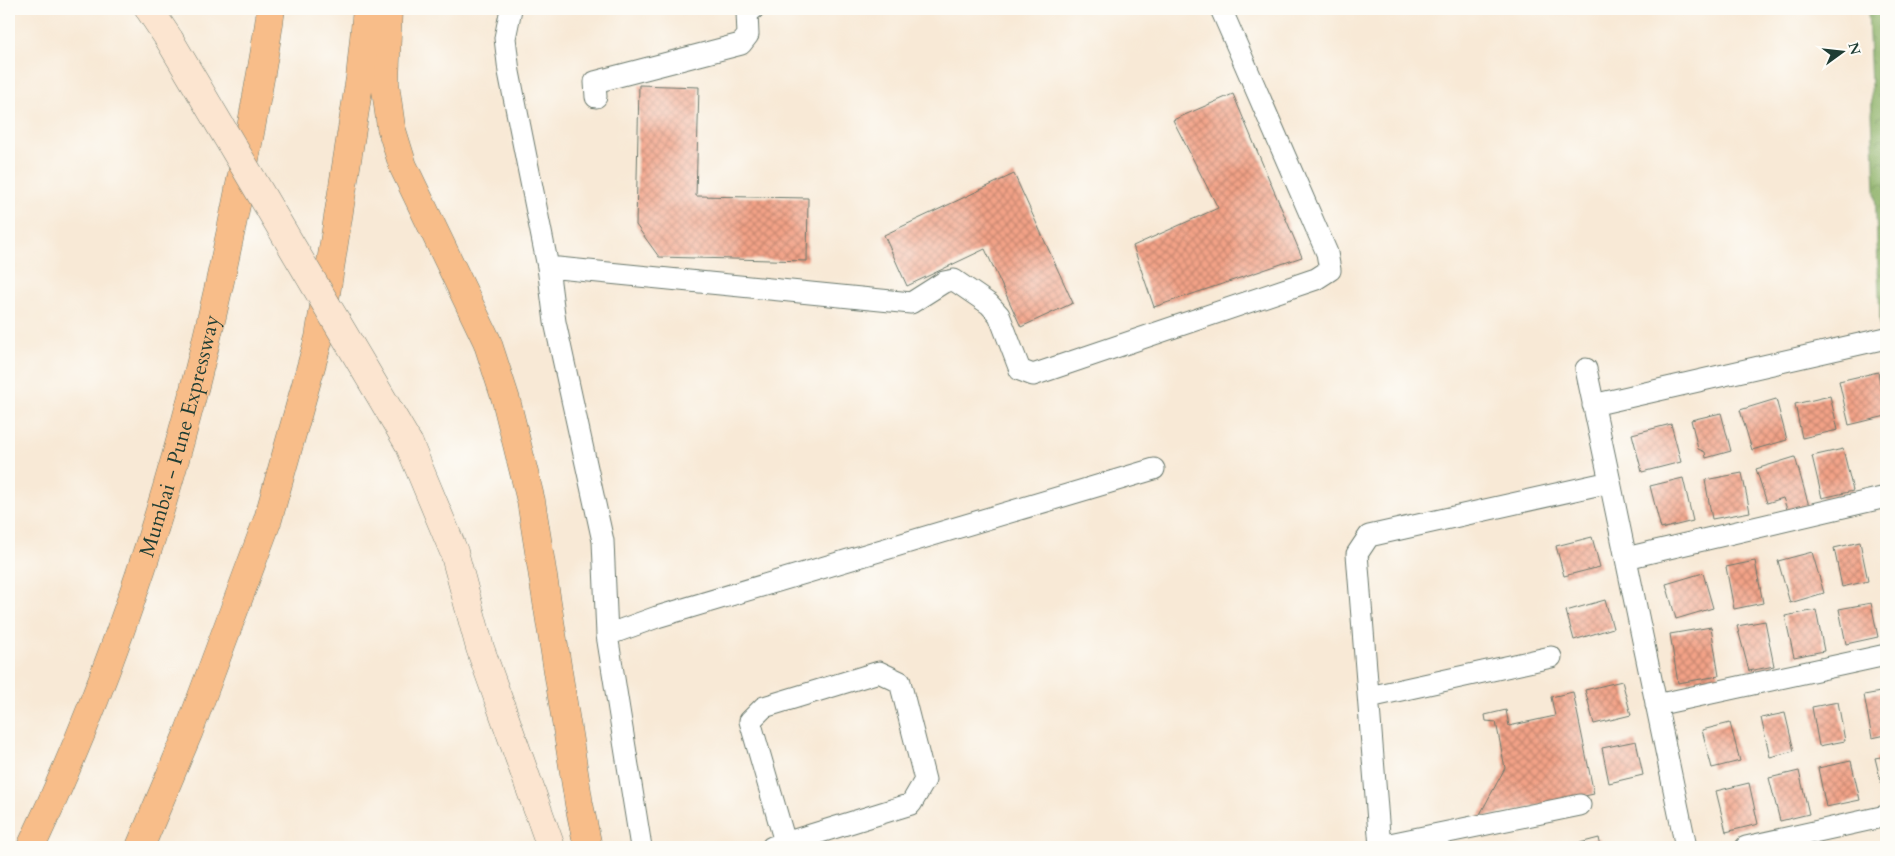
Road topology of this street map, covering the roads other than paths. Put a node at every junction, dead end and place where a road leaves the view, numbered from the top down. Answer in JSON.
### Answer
{"nodes":[{"id":1,"x":149,"y":9,"type":"edge"},
{"id":2,"x":271,"y":9,"type":"edge"},
{"id":3,"x":367,"y":9,"type":"edge"},
{"id":4,"x":388,"y":9,"type":"edge"},
{"id":5,"x":511,"y":9,"type":"edge"},
{"id":6,"x":752,"y":9,"type":"edge"},
{"id":7,"x":1221,"y":9,"type":"edge"},
{"id":8,"x":596,"y":97,"type":"dead end"},
{"id":9,"x":548,"y":267,"type":"junction"},
{"id":10,"x":1886,"y":338,"type":"edge"},
{"id":11,"x":1586,"y":369,"type":"dead end"},
{"id":12,"x":1593,"y":405,"type":"junction"},
{"id":13,"x":1154,"y":469,"type":"dead end"},
{"id":14,"x":1610,"y":482,"type":"junction"},
{"id":15,"x":1886,"y":498,"type":"edge"},
{"id":16,"x":1626,"y":558,"type":"junction"},
{"id":17,"x":607,"y":635,"type":"junction"},
{"id":18,"x":1886,"y":655,"type":"edge"},
{"id":19,"x":1551,"y":656,"type":"dead end"},
{"id":20,"x":1369,"y":696,"type":"junction"},
{"id":21,"x":1656,"y":705,"type":"junction"},
{"id":22,"x":1580,"y":805,"type":"dead end"},
{"id":23,"x":1886,"y":816,"type":"edge"},
{"id":24,"x":779,"y":845,"type":"edge"},
{"id":25,"x":1380,"y":846,"type":"edge"},
{"id":26,"x":31,"y":847,"type":"edge"},
{"id":27,"x":140,"y":847,"type":"edge"},
{"id":28,"x":551,"y":847,"type":"edge"},
{"id":29,"x":588,"y":847,"type":"edge"},
{"id":30,"x":641,"y":847,"type":"edge"},
{"id":31,"x":1686,"y":847,"type":"edge"},
{"id":32,"x":1746,"y":847,"type":"edge"}],
"edges":[{"from":1,"to":28,"type":"main road","bridge":true},
{"from":2,"to":26,"type":"highway","name":"Mumbai - Pune Expressway"},
{"from":3,"to":27,"type":"highway"},
{"from":4,"to":29,"type":"highway"},
{"from":5,"to":9,"type":"street"},
{"from":6,"to":8,"type":"street"},
{"from":7,"to":9,"type":"street"},
{"from":9,"to":17,"type":"street"},
{"from":10,"to":12,"type":"street"},
{"from":11,"to":12,"type":"street"},
{"from":12,"to":14,"type":"street"},
{"from":13,"to":17,"type":"street"},
{"from":14,"to":16,"type":"street"},
{"from":14,"to":20,"type":"street"},
{"from":15,"to":16,"type":"street"},
{"from":16,"to":21,"type":"street"},
{"from":17,"to":30,"type":"street"},
{"from":18,"to":21,"type":"street"},
{"from":19,"to":20,"type":"street"},
{"from":20,"to":25,"type":"street"},
{"from":21,"to":31,"type":"street"},
{"from":22,"to":25,"type":"street"},
{"from":23,"to":32,"type":"street"},
{"from":24,"to":24,"type":"street"}]}
